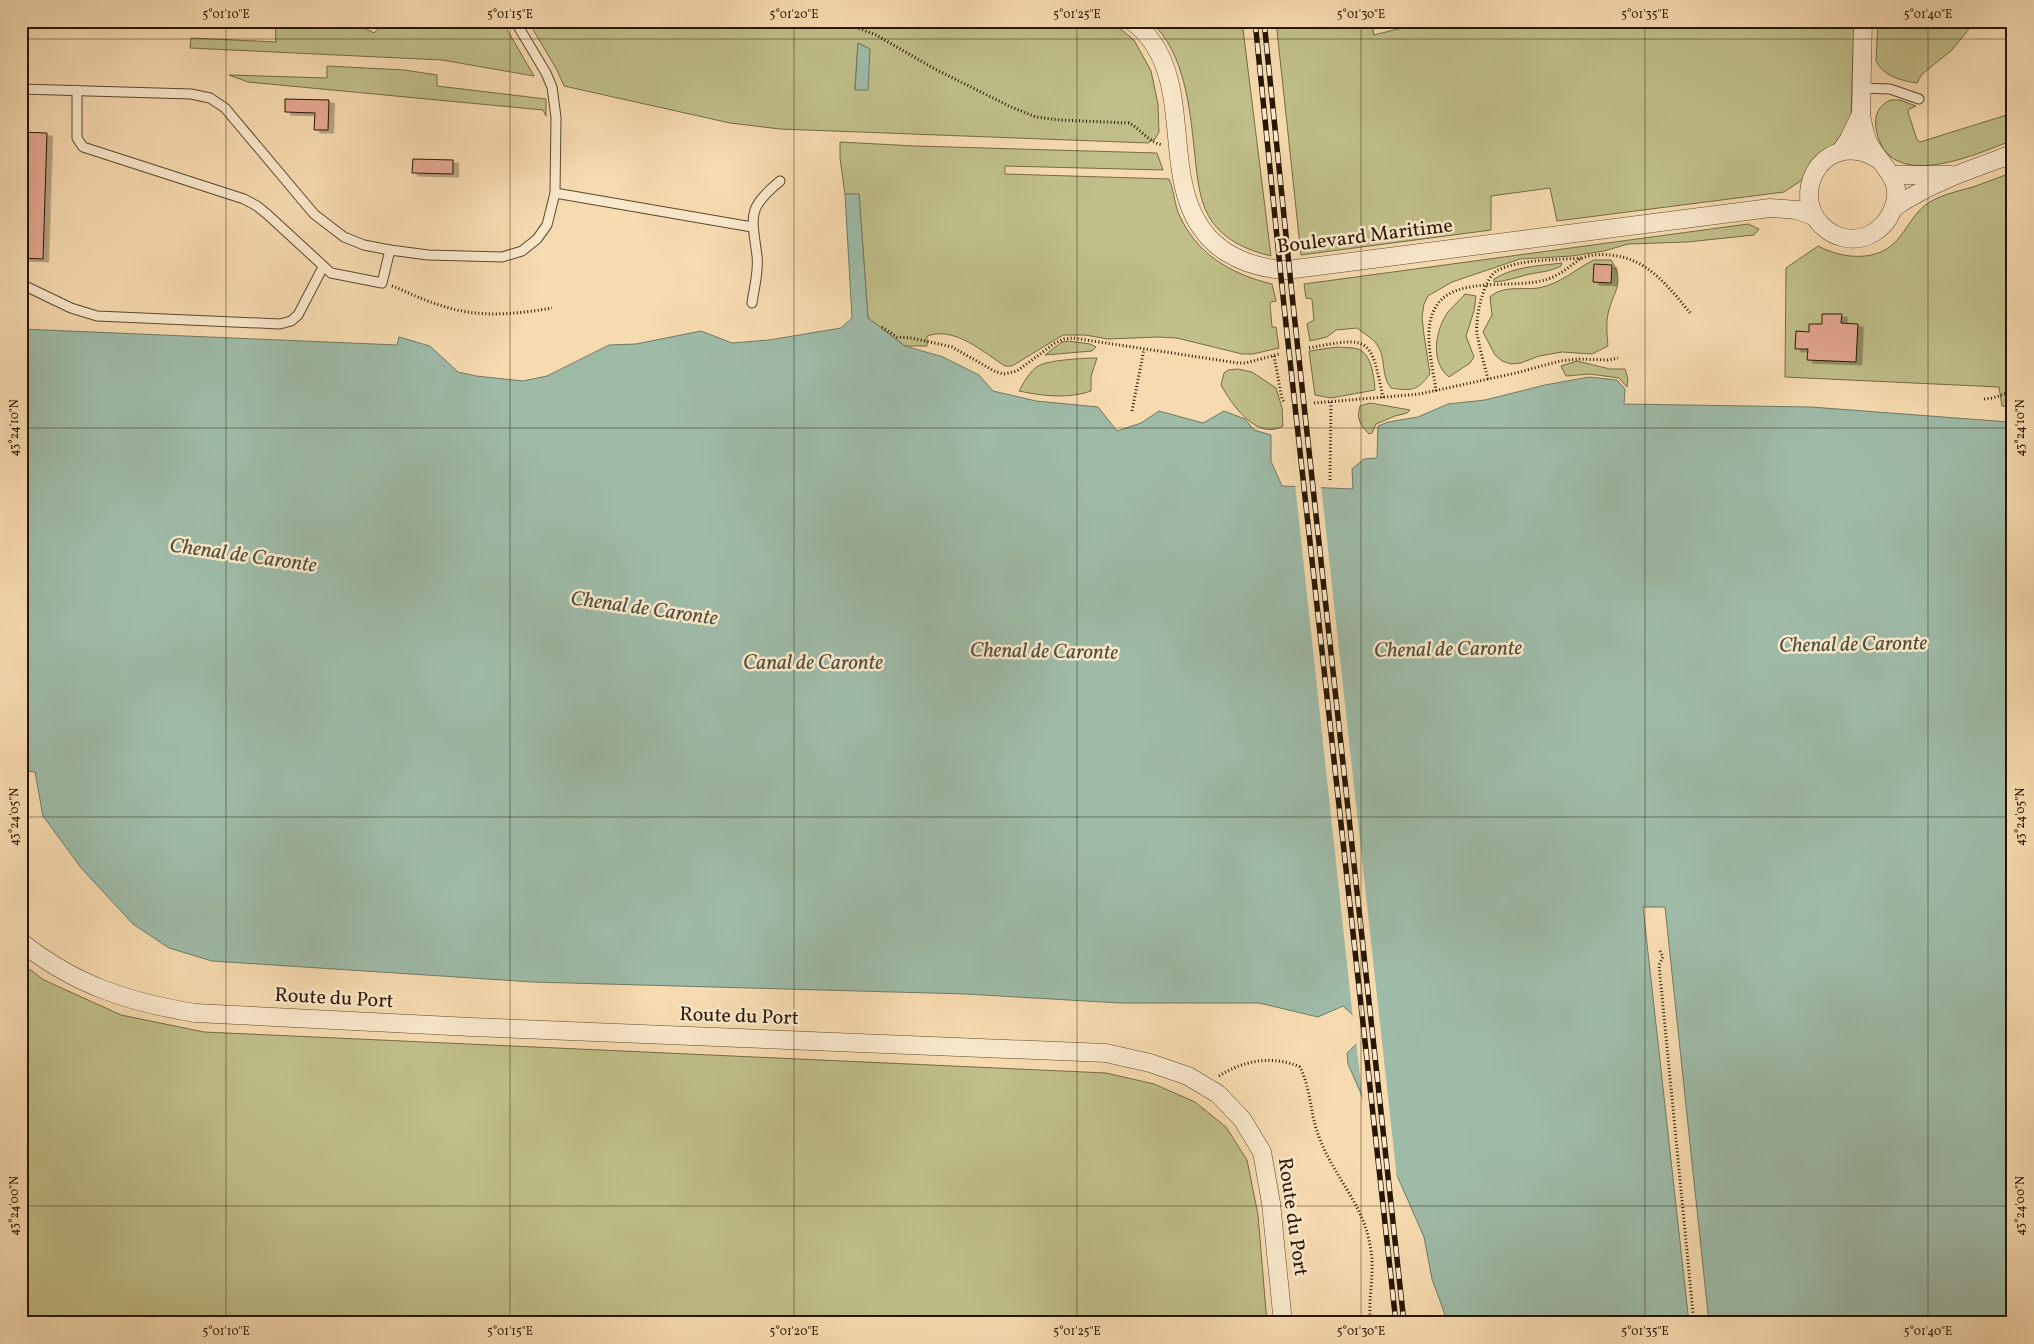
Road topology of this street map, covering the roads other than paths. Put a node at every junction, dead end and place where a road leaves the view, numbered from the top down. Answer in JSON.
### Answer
{"nodes":[{"id":1,"x":516,"y":21,"type":"edge"},
{"id":2,"x":1132,"y":21,"type":"edge"},
{"id":3,"x":1863,"y":21,"type":"edge"},
{"id":4,"x":1862,"y":88,"type":"junction"},
{"id":5,"x":21,"y":89,"type":"edge"},
{"id":6,"x":77,"y":90,"type":"junction"},
{"id":7,"x":1919,"y":99,"type":"dead end"},
{"id":8,"x":1861,"y":114,"type":"junction"},
{"id":9,"x":1840,"y":152,"type":"junction"},
{"id":10,"x":2013,"y":154,"type":"edge"},
{"id":11,"x":1887,"y":168,"type":"junction"},
{"id":12,"x":1951,"y":175,"type":"junction"},
{"id":13,"x":1810,"y":180,"type":"junction"},
{"id":14,"x":780,"y":181,"type":"dead end"},
{"id":15,"x":555,"y":193,"type":"junction"},
{"id":16,"x":1895,"y":206,"type":"junction"},
{"id":17,"x":1770,"y":208,"type":"junction"},
{"id":18,"x":1815,"y":217,"type":"junction"},
{"id":19,"x":752,"y":227,"type":"junction"},
{"id":20,"x":390,"y":250,"type":"junction"},
{"id":21,"x":323,"y":267,"type":"junction"},
{"id":22,"x":21,"y":284,"type":"edge"},
{"id":23,"x":752,"y":303,"type":"dead end"},
{"id":24,"x":21,"y":942,"type":"edge"},
{"id":25,"x":1283,"y":1323,"type":"edge"}],
"edges":[{"from":1,"to":15,"type":"lane"},
{"from":2,"to":17,"type":"street","name":"Boulevard Maritime"},
{"from":3,"to":4,"type":"street"},
{"from":4,"to":7,"type":"lane"},
{"from":4,"to":8,"type":"street"},
{"from":5,"to":6,"type":"lane"},
{"from":6,"to":20,"type":"lane"},
{"from":6,"to":21,"type":"lane"},
{"from":8,"to":9,"type":"street"},
{"from":8,"to":11,"type":"street"},
{"from":9,"to":11,"type":"street"},
{"from":9,"to":13,"type":"street"},
{"from":10,"to":12,"type":"street"},
{"from":11,"to":12,"type":"street"},
{"from":11,"to":16,"type":"street"},
{"from":12,"to":16,"type":"street"},
{"from":13,"to":17,"type":"street","name":"Boulevard Maritime"},
{"from":13,"to":18,"type":"street"},
{"from":14,"to":19,"type":"lane"},
{"from":15,"to":19,"type":"lane"},
{"from":15,"to":20,"type":"lane"},
{"from":16,"to":18,"type":"street"},
{"from":17,"to":18,"type":"street","name":"Boulevard Maritime"},
{"from":19,"to":23,"type":"lane"},
{"from":20,"to":21,"type":"lane"},
{"from":21,"to":22,"type":"lane"},
{"from":24,"to":25,"type":"street","name":"Route du Port"}]}
